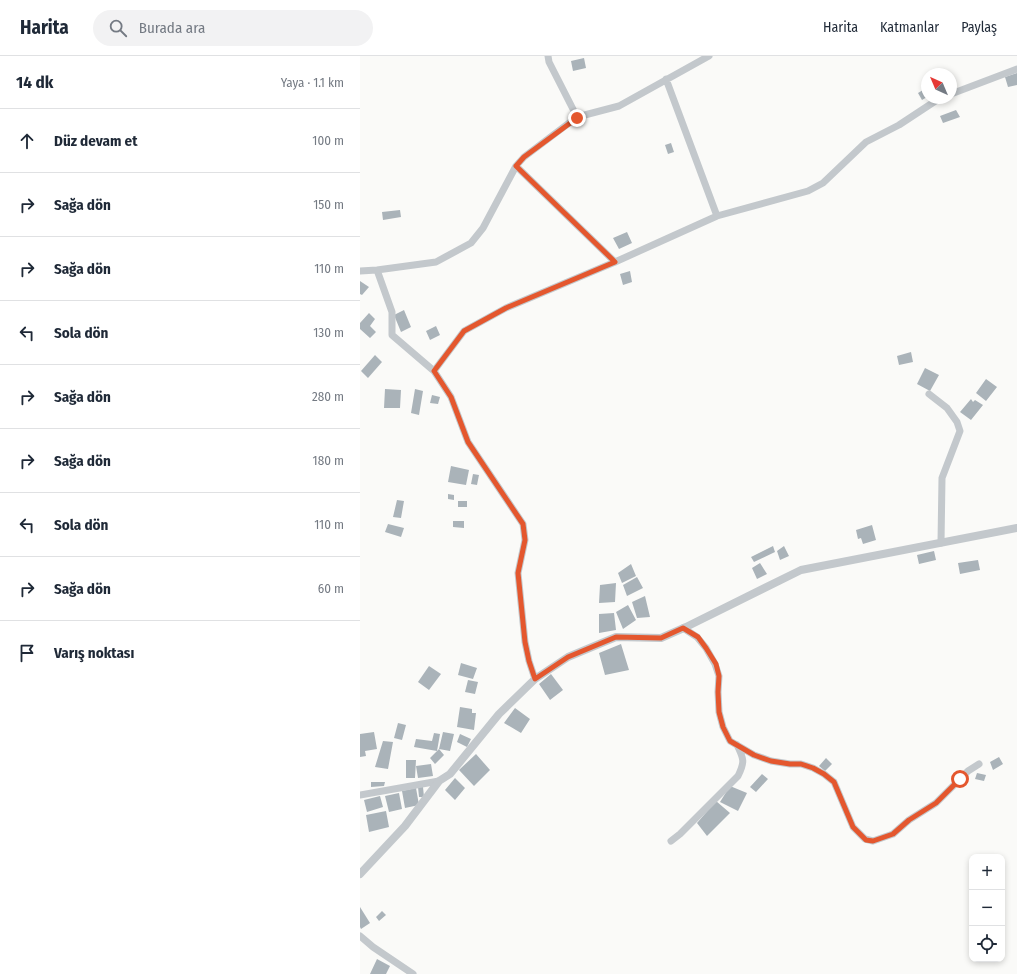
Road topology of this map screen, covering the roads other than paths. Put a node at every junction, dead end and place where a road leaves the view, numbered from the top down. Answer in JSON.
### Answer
{"nodes":[{"id":1,"x":548,"y":56,"type":"edge"},
{"id":2,"x":709,"y":56,"type":"edge"},
{"id":3,"x":1017,"y":69,"type":"edge"},
{"id":4,"x":666,"y":79,"type":"junction"},
{"id":5,"x":957,"y":92,"type":"edge"},
{"id":6,"x":931,"y":104,"type":"edge"},
{"id":7,"x":577,"y":118,"type":"junction"},
{"id":8,"x":516,"y":166,"type":"junction"},
{"id":9,"x":717,"y":216,"type":"junction"},
{"id":10,"x":615,"y":262,"type":"junction"},
{"id":11,"x":377,"y":270,"type":"junction"},
{"id":12,"x":360,"y":271,"type":"edge"},
{"id":13,"x":434,"y":371,"type":"junction"},
{"id":14,"x":929,"y":394,"type":"dead end"},
{"id":15,"x":1017,"y":528,"type":"edge"},
{"id":16,"x":941,"y":543,"type":"junction"},
{"id":17,"x":683,"y":628,"type":"junction"},
{"id":18,"x":535,"y":679,"type":"junction"},
{"id":19,"x":736,"y":745,"type":"junction"},
{"id":20,"x":979,"y":764,"type":"dead end"},
{"id":21,"x":439,"y":781,"type":"junction"},
{"id":22,"x":360,"y":795,"type":"edge"},
{"id":23,"x":671,"y":841,"type":"dead end"},
{"id":24,"x":360,"y":874,"type":"edge"},
{"id":25,"x":360,"y":936,"type":"edge"},
{"id":26,"x":413,"y":974,"type":"edge"}],
"edges":[{"from":1,"to":7,"type":"street"},
{"from":2,"to":4,"type":"street"},
{"from":3,"to":5,"type":"street"},
{"from":4,"to":7,"type":"street"},
{"from":4,"to":9,"type":"street"},
{"from":6,"to":9,"type":"street"},
{"from":7,"to":8,"type":"street"},
{"from":8,"to":10,"type":"street"},
{"from":8,"to":11,"type":"street"},
{"from":9,"to":10,"type":"street"},
{"from":10,"to":13,"type":"street"},
{"from":11,"to":12,"type":"street"},
{"from":11,"to":13,"type":"street"},
{"from":13,"to":18,"type":"street"},
{"from":14,"to":16,"type":"street"},
{"from":15,"to":16,"type":"street"},
{"from":16,"to":17,"type":"street"},
{"from":17,"to":18,"type":"street"},
{"from":17,"to":19,"type":"street"},
{"from":18,"to":21,"type":"street"},
{"from":19,"to":20,"type":"street"},
{"from":19,"to":23,"type":"street"},
{"from":21,"to":22,"type":"street"},
{"from":21,"to":24,"type":"street"},
{"from":25,"to":26,"type":"street"}]}
